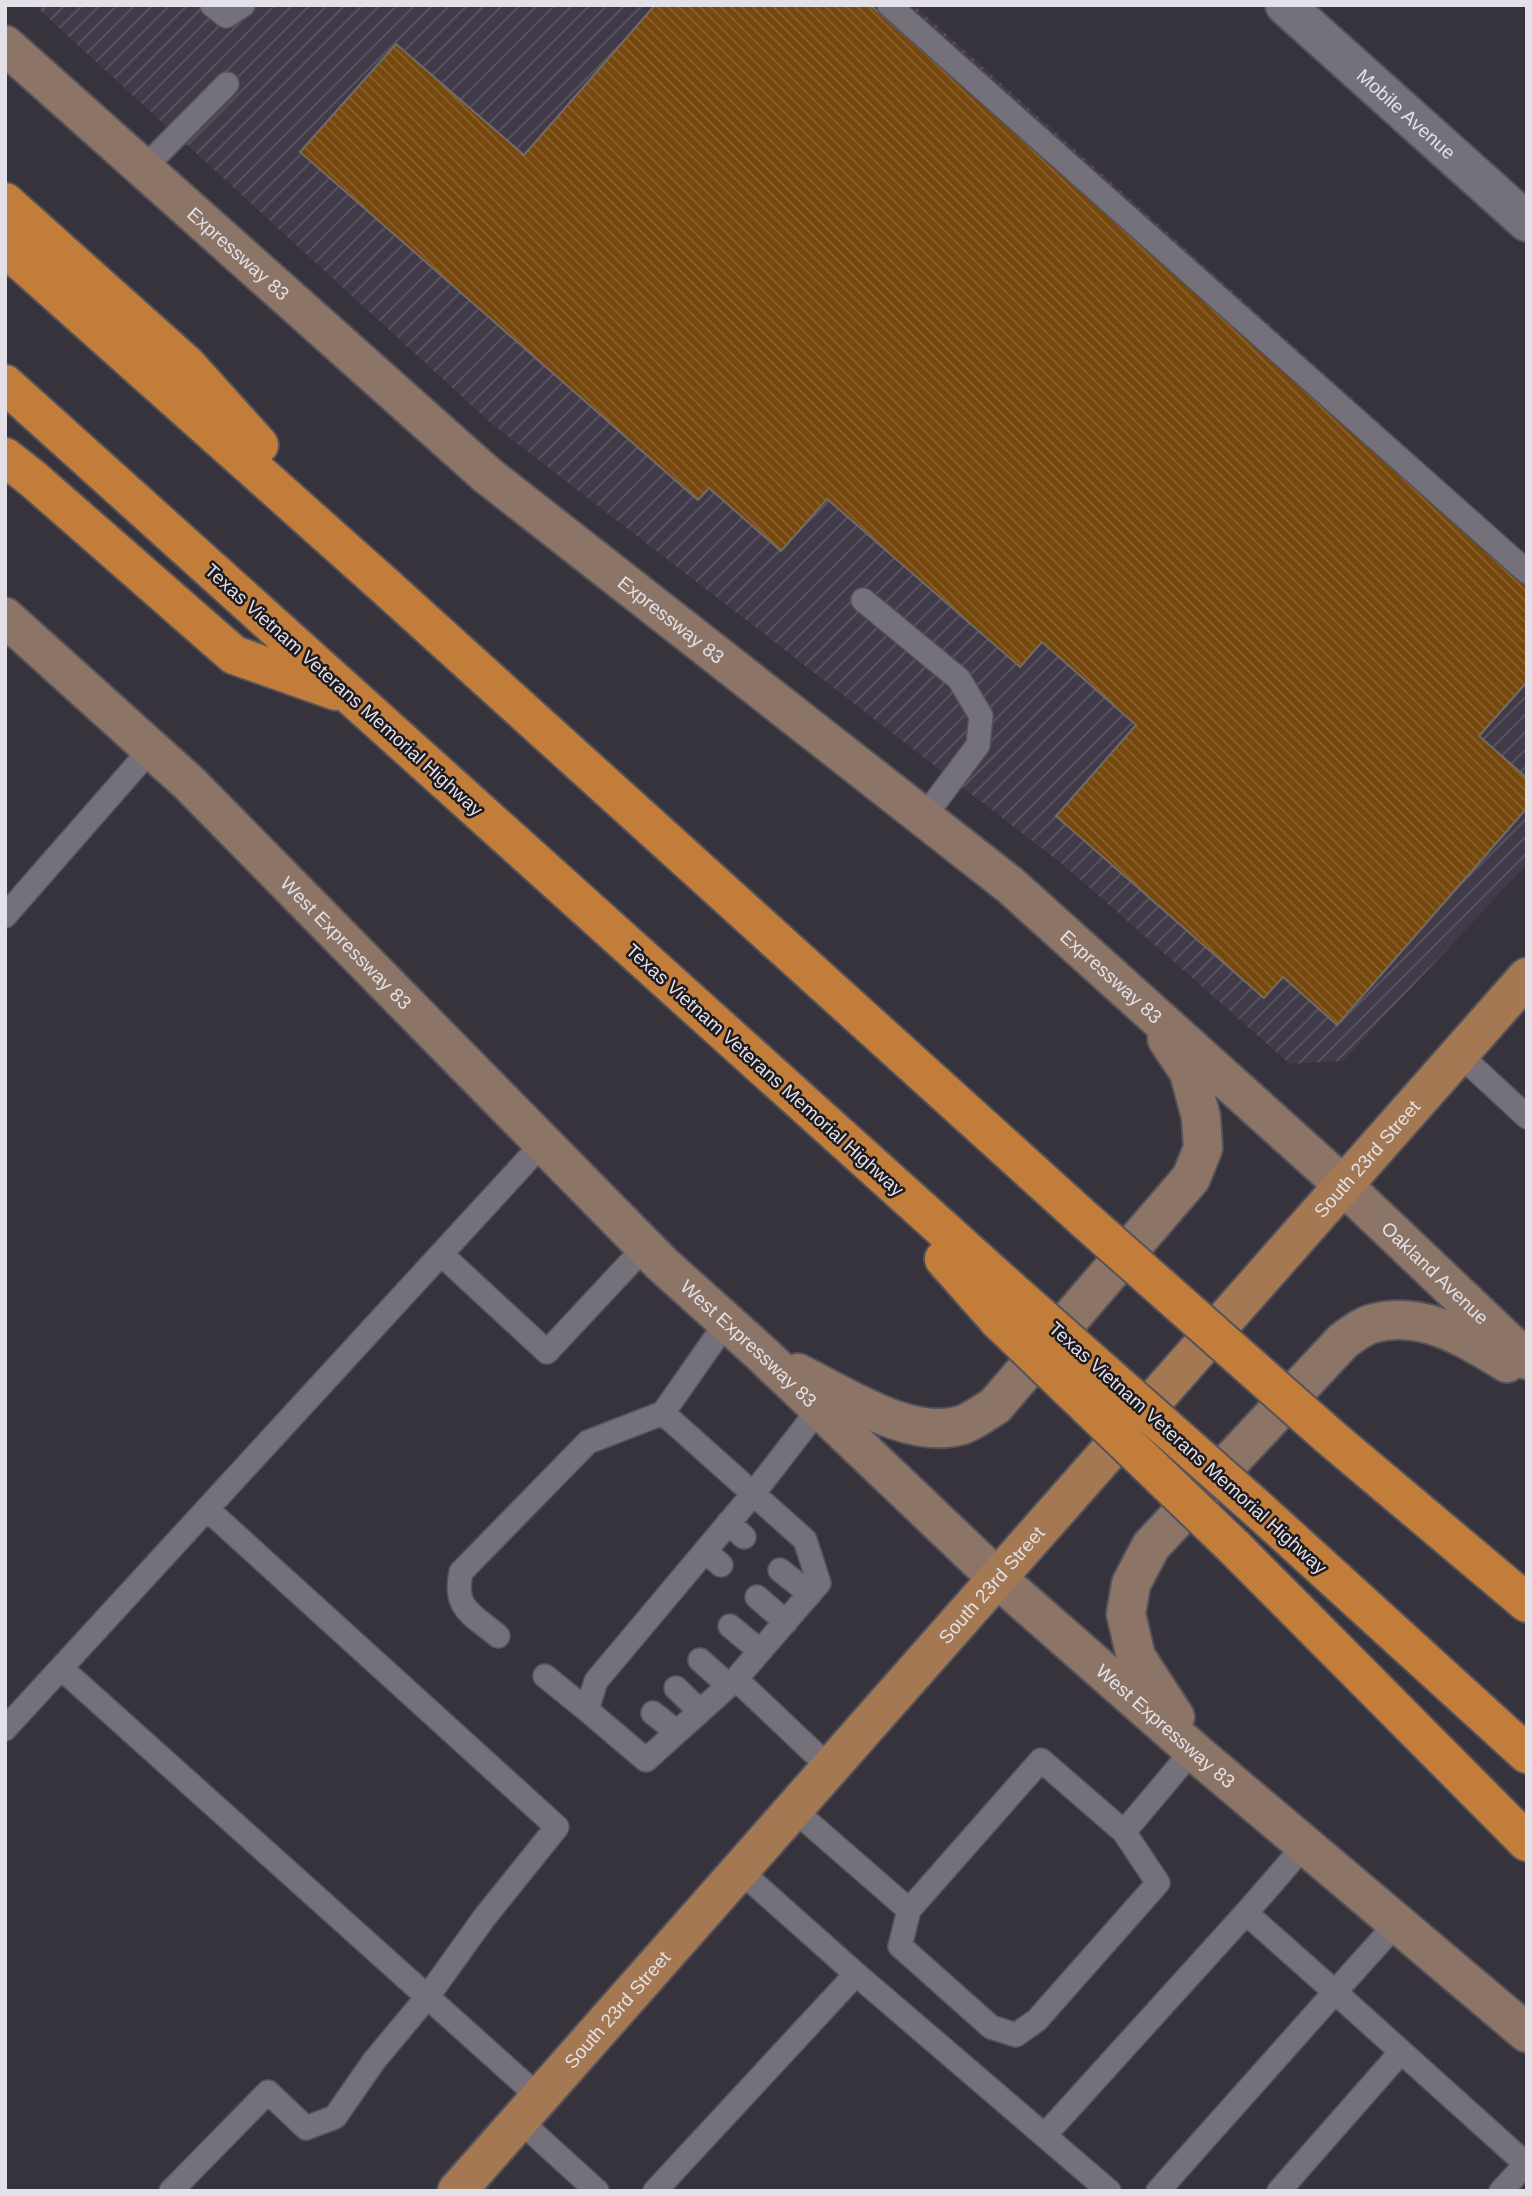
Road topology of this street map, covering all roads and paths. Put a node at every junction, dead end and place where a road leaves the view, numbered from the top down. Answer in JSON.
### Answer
{"nodes":[{"id":1,"x":212,"y":5,"type":"edge"},
{"id":2,"x":243,"y":5,"type":"edge"},
{"id":3,"x":888,"y":5,"type":"edge"},
{"id":4,"x":1285,"y":5,"type":"edge"},
{"id":5,"x":5,"y":45,"type":"edge"},
{"id":6,"x":227,"y":84,"type":"dead end"},
{"id":7,"x":144,"y":169,"type":"junction"},
{"id":8,"x":5,"y":202,"type":"edge"},
{"id":9,"x":1527,"y":222,"type":"edge"},
{"id":10,"x":5,"y":247,"type":"edge"},
{"id":11,"x":5,"y":384,"type":"edge"},
{"id":12,"x":5,"y":457,"type":"edge"},
{"id":13,"x":1527,"y":572,"type":"edge"},
{"id":14,"x":384,"y":585,"type":"junction"},
{"id":15,"x":863,"y":600,"type":"dead end"},
{"id":16,"x":5,"y":617,"type":"edge"},
{"id":17,"x":352,"y":697,"type":"junction"},
{"id":18,"x":151,"y":748,"type":"junction"},
{"id":19,"x":924,"y":817,"type":"junction"},
{"id":20,"x":5,"y":916,"type":"edge"},
{"id":21,"x":1527,"y":977,"type":"edge"},
{"id":22,"x":1147,"y":1009,"type":"junction"},
{"id":23,"x":1459,"y":1054,"type":"junction"},
{"id":24,"x":1527,"y":1117,"type":"edge"},
{"id":25,"x":542,"y":1143,"type":"junction"},
{"id":26,"x":1343,"y":1185,"type":"junction"},
{"id":27,"x":645,"y":1247,"type":"junction"},
{"id":28,"x":441,"y":1254,"type":"junction"},
{"id":29,"x":1007,"y":1307,"type":"junction"},
{"id":30,"x":726,"y":1323,"type":"junction"},
{"id":31,"x":762,"y":1354,"type":"junction"},
{"id":32,"x":1527,"y":1360,"type":"edge"},
{"id":33,"x":1527,"y":1375,"type":"edge"},
{"id":34,"x":819,"y":1409,"type":"junction"},
{"id":35,"x":663,"y":1413,"type":"junction"},
{"id":36,"x":753,"y":1494,"type":"junction"},
{"id":37,"x":207,"y":1509,"type":"junction"},
{"id":38,"x":780,"y":1570,"type":"dead end"},
{"id":39,"x":997,"y":1578,"type":"junction"},
{"id":40,"x":810,"y":1594,"type":"junction"},
{"id":41,"x":757,"y":1597,"type":"dead end"},
{"id":42,"x":1527,"y":1603,"type":"edge"},
{"id":43,"x":786,"y":1622,"type":"junction"},
{"id":44,"x":730,"y":1626,"type":"dead end"},
{"id":45,"x":498,"y":1636,"type":"dead end"},
{"id":46,"x":760,"y":1651,"type":"junction"},
{"id":47,"x":700,"y":1660,"type":"dead end"},
{"id":48,"x":61,"y":1668,"type":"junction"},
{"id":49,"x":545,"y":1676,"type":"dead end"},
{"id":50,"x":732,"y":1682,"type":"junction"},
{"id":51,"x":676,"y":1688,"type":"dead end"},
{"id":52,"x":587,"y":1710,"type":"junction"},
{"id":53,"x":700,"y":1711,"type":"junction"},
{"id":54,"x":653,"y":1713,"type":"dead end"},
{"id":55,"x":5,"y":1729,"type":"edge"},
{"id":56,"x":677,"y":1732,"type":"junction"},
{"id":57,"x":1198,"y":1754,"type":"junction"},
{"id":58,"x":1527,"y":1754,"type":"edge"},
{"id":59,"x":830,"y":1768,"type":"junction"},
{"id":60,"x":793,"y":1809,"type":"junction"},
{"id":61,"x":1124,"y":1832,"type":"junction"},
{"id":62,"x":1527,"y":1842,"type":"edge"},
{"id":63,"x":1305,"y":1845,"type":"junction"},
{"id":64,"x":739,"y":1870,"type":"junction"},
{"id":65,"x":909,"y":1910,"type":"junction"},
{"id":66,"x":1246,"y":1913,"type":"junction"},
{"id":67,"x":1397,"y":1923,"type":"junction"},
{"id":68,"x":856,"y":1974,"type":"junction"},
{"id":69,"x":1335,"y":1992,"type":"junction"},
{"id":70,"x":428,"y":1996,"type":"junction"},
{"id":71,"x":1527,"y":2033,"type":"edge"},
{"id":72,"x":1401,"y":2052,"type":"junction"},
{"id":73,"x":529,"y":2109,"type":"junction"},
{"id":74,"x":1045,"y":2135,"type":"junction"},
{"id":75,"x":1526,"y":2164,"type":"edge"},
{"id":76,"x":1167,"y":2188,"type":"edge"},
{"id":77,"x":171,"y":2191,"type":"edge"},
{"id":78,"x":457,"y":2191,"type":"edge"},
{"id":79,"x":597,"y":2191,"type":"edge"},
{"id":80,"x":655,"y":2191,"type":"edge"},
{"id":81,"x":1109,"y":2191,"type":"edge"},
{"id":82,"x":1279,"y":2191,"type":"edge"},
{"id":83,"x":1501,"y":2191,"type":"edge"}],
"edges":[{"from":1,"to":2,"type":"lane"},
{"from":3,"to":13,"type":"lane"},
{"from":4,"to":9,"type":"street","name":"Mobile Avenue"},
{"from":5,"to":7,"type":"main road","name":"Expressway 83"},
{"from":6,"to":7,"type":"lane"},
{"from":7,"to":19,"type":"main road","name":"Expressway 83"},
{"from":8,"to":14,"type":"highway"},
{"from":10,"to":14,"type":"highway"},
{"from":11,"to":17,"type":"highway","name":"Texas Vietnam Veterans Memorial Highway"},
{"from":12,"to":17,"type":"highway"},
{"from":14,"to":42,"type":"highway","bridge":true},
{"from":15,"to":19,"type":"lane"},
{"from":16,"to":18,"type":"main road","name":"West Expressway 83"},
{"from":17,"to":29,"type":"highway","name":"Texas Vietnam Veterans Memorial Highway"},
{"from":18,"to":20,"type":"lane"},
{"from":18,"to":25,"type":"main road","name":"West Expressway 83"},
{"from":19,"to":22,"type":"main road","name":"Expressway 83"},
{"from":21,"to":23,"type":"main road","name":"South 23rd Street"},
{"from":22,"to":26,"type":"main road","name":"Expressway 83"},
{"from":22,"to":31,"type":"main road"},
{"from":23,"to":24,"type":"lane"},
{"from":23,"to":26,"type":"main road","name":"South 23rd Street"},
{"from":25,"to":27,"type":"main road","name":"West Expressway 83"},
{"from":25,"to":28,"type":"lane"},
{"from":26,"to":32,"type":"main road","name":"Oakland Avenue"},
{"from":26,"to":39,"type":"main road","name":"South 23rd Street"},
{"from":27,"to":28,"type":"lane"},
{"from":27,"to":30,"type":"main road","name":"West Expressway 83"},
{"from":28,"to":37,"type":"lane"},
{"from":29,"to":58,"type":"highway","name":"Texas Vietnam Veterans Memorial Highway","bridge":true},
{"from":29,"to":62,"type":"highway","bridge":true},
{"from":30,"to":31,"type":"main road","name":"West Expressway 83"},
{"from":30,"to":35,"type":"lane"},
{"from":31,"to":34,"type":"main road","name":"West Expressway 83"},
{"from":33,"to":57,"type":"main road"},
{"from":34,"to":36,"type":"lane"},
{"from":34,"to":39,"type":"main road","name":"West Expressway 83"},
{"from":35,"to":36,"type":"lane"},
{"from":35,"to":45,"type":"lane"},
{"from":36,"to":40,"type":"lane"},
{"from":36,"to":52,"type":"lane"},
{"from":37,"to":48,"type":"lane"},
{"from":37,"to":70,"type":"lane"},
{"from":38,"to":40,"type":"lane"},
{"from":39,"to":57,"type":"main road","name":"West Expressway 83"},
{"from":39,"to":59,"type":"main road","name":"South 23rd Street"},
{"from":40,"to":43,"type":"lane"},
{"from":41,"to":43,"type":"lane"},
{"from":43,"to":46,"type":"lane"},
{"from":44,"to":46,"type":"lane"},
{"from":46,"to":50,"type":"lane"},
{"from":47,"to":50,"type":"lane"},
{"from":48,"to":55,"type":"lane"},
{"from":48,"to":70,"type":"lane"},
{"from":49,"to":52,"type":"lane"},
{"from":50,"to":53,"type":"lane"},
{"from":50,"to":59,"type":"lane"},
{"from":51,"to":53,"type":"lane"},
{"from":52,"to":56,"type":"lane"},
{"from":53,"to":56,"type":"lane"},
{"from":54,"to":56,"type":"lane"},
{"from":57,"to":61,"type":"lane"},
{"from":57,"to":63,"type":"main road","name":"West Expressway 83"},
{"from":59,"to":60,"type":"main road","name":"South 23rd Street"},
{"from":60,"to":64,"type":"main road","name":"South 23rd Street"},
{"from":60,"to":65,"type":"lane"},
{"from":61,"to":65,"type":"lane"},
{"from":61,"to":65,"type":"lane"},
{"from":63,"to":66,"type":"lane"},
{"from":63,"to":67,"type":"main road","name":"West Expressway 83"},
{"from":64,"to":68,"type":"lane"},
{"from":64,"to":73,"type":"main road","name":"South 23rd Street"},
{"from":66,"to":69,"type":"lane"},
{"from":66,"to":74,"type":"lane"},
{"from":67,"to":69,"type":"lane"},
{"from":67,"to":71,"type":"main road","name":"West Expressway 83"},
{"from":68,"to":74,"type":"lane"},
{"from":68,"to":80,"type":"lane"},
{"from":69,"to":72,"type":"lane"},
{"from":69,"to":76,"type":"lane"},
{"from":70,"to":73,"type":"lane"},
{"from":70,"to":77,"type":"lane"},
{"from":72,"to":75,"type":"lane"},
{"from":72,"to":82,"type":"lane"},
{"from":73,"to":78,"type":"main road","name":"South 23rd Street"},
{"from":73,"to":79,"type":"lane"},
{"from":74,"to":81,"type":"lane"},
{"from":75,"to":83,"type":"lane"}]}
